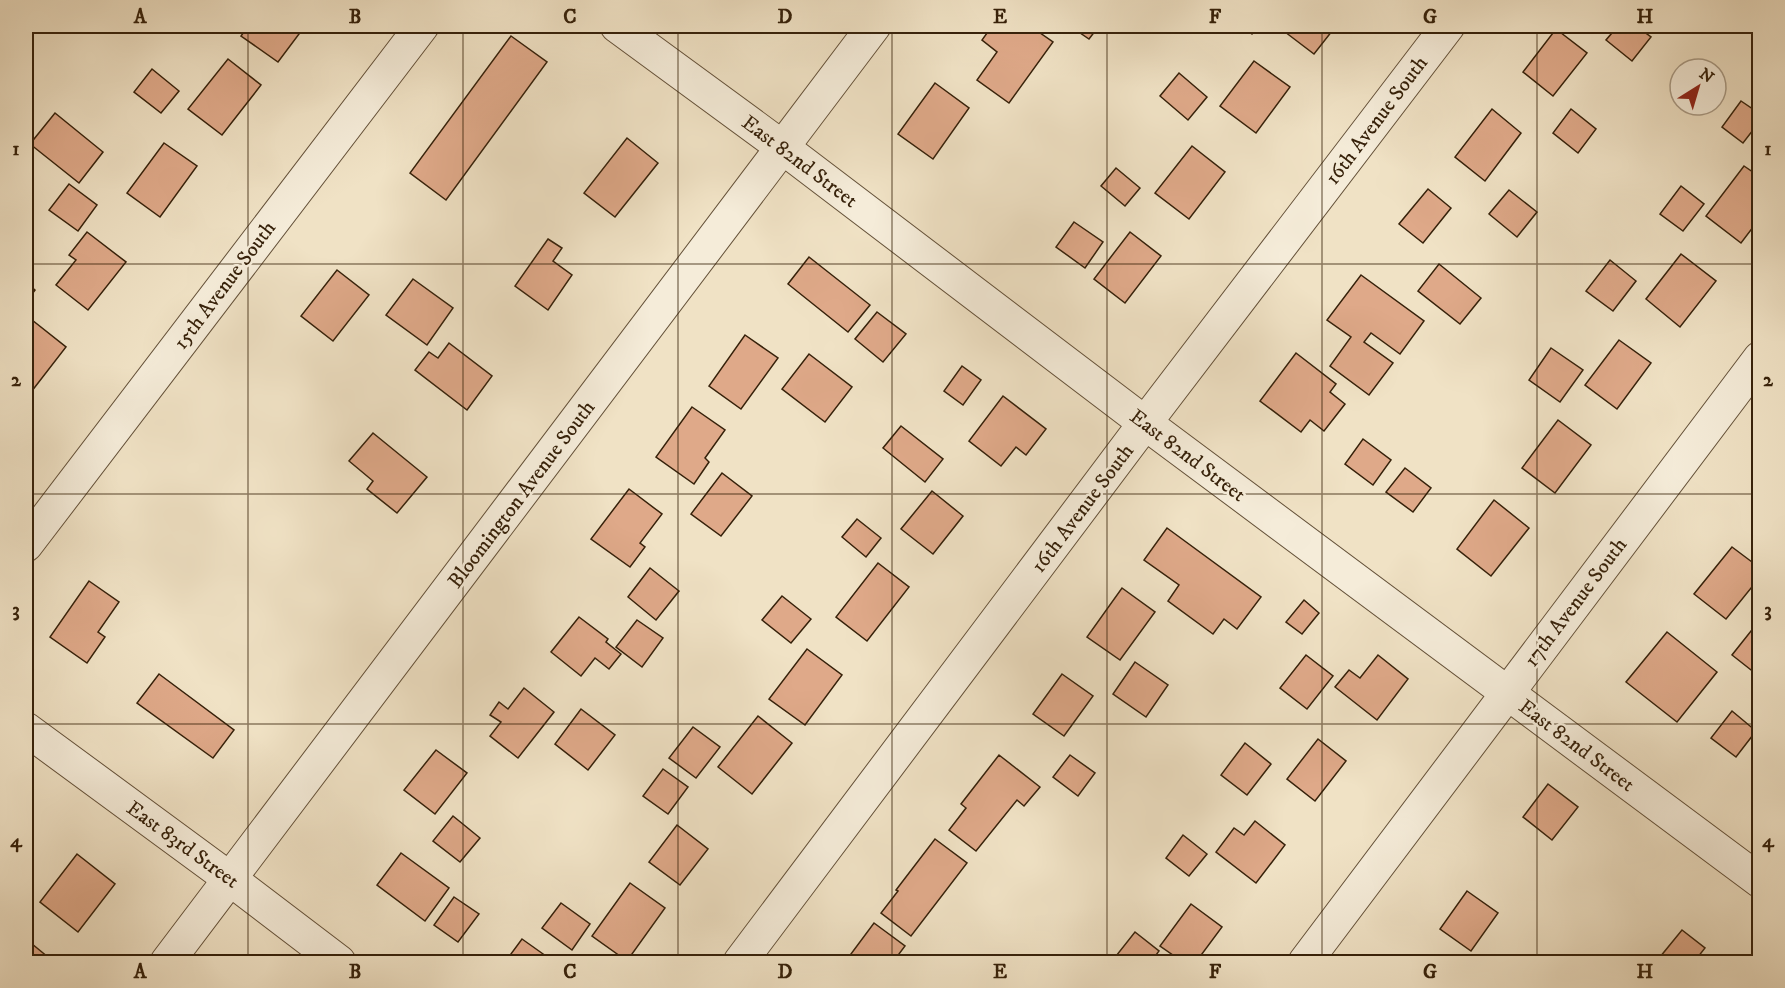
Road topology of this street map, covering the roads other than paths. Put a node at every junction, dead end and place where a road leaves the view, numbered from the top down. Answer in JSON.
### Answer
{"nodes":[{"id":1,"x":422,"y":26,"type":"edge"},
{"id":2,"x":617,"y":26,"type":"edge"},
{"id":3,"x":874,"y":26,"type":"edge"},
{"id":4,"x":1448,"y":26,"type":"edge"},
{"id":5,"x":782,"y":147,"type":"junction"},
{"id":6,"x":1760,"y":357,"type":"edge"},
{"id":7,"x":1145,"y":423,"type":"junction"},
{"id":8,"x":26,"y":545,"type":"edge"},
{"id":9,"x":1507,"y":693,"type":"junction"},
{"id":10,"x":26,"y":729,"type":"edge"},
{"id":11,"x":1757,"y":875,"type":"edge"},
{"id":12,"x":230,"y":879,"type":"junction"},
{"id":13,"x":167,"y":963,"type":"edge"},
{"id":14,"x":339,"y":963,"type":"edge"},
{"id":15,"x":740,"y":963,"type":"edge"},
{"id":16,"x":1305,"y":963,"type":"edge"}],
"edges":[{"from":1,"to":8,"type":"street","name":"15th Avenue South"},
{"from":2,"to":5,"type":"street","name":"East 82nd Street"},
{"from":3,"to":5,"type":"street","name":"Bloomington Avenue South"},
{"from":4,"to":7,"type":"street","name":"16th Avenue South"},
{"from":5,"to":7,"type":"street","name":"East 82nd Street"},
{"from":5,"to":12,"type":"street","name":"Bloomington Avenue South"},
{"from":6,"to":9,"type":"street","name":"17th Avenue South"},
{"from":7,"to":9,"type":"street","name":"East 82nd Street"},
{"from":7,"to":15,"type":"street","name":"16th Avenue South"},
{"from":9,"to":11,"type":"street","name":"East 82nd Street"},
{"from":9,"to":16,"type":"street","name":"17th Avenue South"},
{"from":10,"to":12,"type":"street","name":"East 83rd Street"},
{"from":12,"to":13,"type":"street","name":"Bloomington Avenue South"},
{"from":12,"to":14,"type":"street","name":"East 83rd Street"}]}
